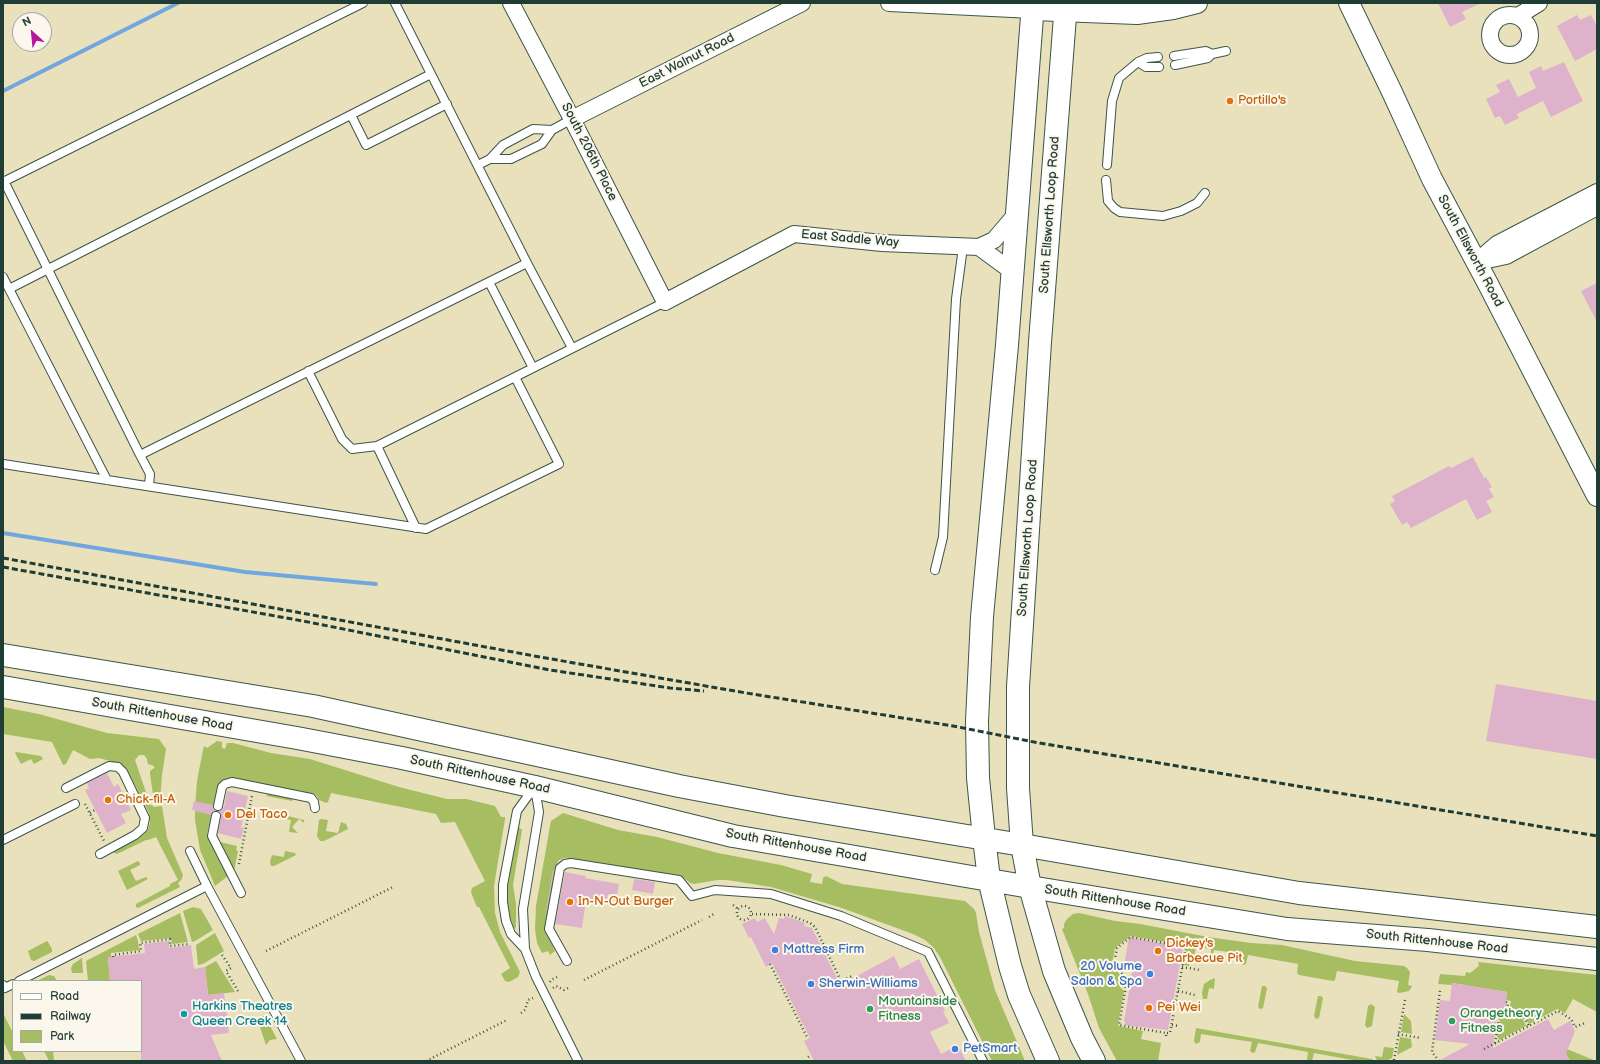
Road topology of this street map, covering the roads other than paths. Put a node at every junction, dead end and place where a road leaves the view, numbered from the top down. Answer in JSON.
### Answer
{"nodes":[{"id":1,"x":363,"y":3,"type":"edge"},
{"id":2,"x":394,"y":3,"type":"edge"},
{"id":3,"x":511,"y":3,"type":"edge"},
{"id":4,"x":802,"y":3,"type":"edge"},
{"id":5,"x":889,"y":3,"type":"edge"},
{"id":6,"x":1197,"y":3,"type":"edge"},
{"id":7,"x":1349,"y":3,"type":"edge"},
{"id":8,"x":1539,"y":3,"type":"edge"},
{"id":9,"x":1033,"y":7,"type":"edge"},
{"id":10,"x":1066,"y":7,"type":"edge"},
{"id":11,"x":1518,"y":16,"type":"dead end"},
{"id":12,"x":1226,"y":51,"type":"dead end"},
{"id":13,"x":1158,"y":57,"type":"dead end"},
{"id":14,"x":1174,"y":60,"type":"dead end"},
{"id":15,"x":1138,"y":62,"type":"junction"},
{"id":16,"x":1159,"y":67,"type":"dead end"},
{"id":17,"x":431,"y":74,"type":"junction"},
{"id":18,"x":447,"y":104,"type":"junction"},
{"id":19,"x":351,"y":115,"type":"junction"},
{"id":20,"x":572,"y":119,"type":"junction"},
{"id":21,"x":552,"y":130,"type":"junction"},
{"id":22,"x":490,"y":159,"type":"junction"},
{"id":23,"x":478,"y":165,"type":"junction"},
{"id":24,"x":1107,"y":165,"type":"dead end"},
{"id":25,"x":1106,"y":180,"type":"dead end"},
{"id":26,"x":4,"y":182,"type":"edge"},
{"id":27,"x":1597,"y":192,"type":"edge"},
{"id":28,"x":1205,"y":193,"type":"dead end"},
{"id":29,"x":1597,"y":207,"type":"edge"},
{"id":30,"x":1017,"y":214,"type":"junction"},
{"id":31,"x":963,"y":247,"type":"junction"},
{"id":32,"x":979,"y":248,"type":"junction"},
{"id":33,"x":1476,"y":262,"type":"junction"},
{"id":34,"x":527,"y":263,"type":"junction"},
{"id":35,"x":48,"y":269,"type":"junction"},
{"id":36,"x":1013,"y":272,"type":"junction"},
{"id":37,"x":3,"y":277,"type":"edge"},
{"id":38,"x":489,"y":282,"type":"junction"},
{"id":39,"x":9,"y":289,"type":"junction"},
{"id":40,"x":665,"y":302,"type":"junction"},
{"id":41,"x":572,"y":348,"type":"junction"},
{"id":42,"x":533,"y":368,"type":"junction"},
{"id":43,"x":308,"y":371,"type":"junction"},
{"id":44,"x":515,"y":377,"type":"junction"},
{"id":45,"x":377,"y":446,"type":"junction"},
{"id":46,"x":140,"y":455,"type":"junction"},
{"id":47,"x":3,"y":464,"type":"edge"},
{"id":48,"x":107,"y":480,"type":"junction"},
{"id":49,"x":149,"y":486,"type":"junction"},
{"id":50,"x":1597,"y":496,"type":"edge"},
{"id":51,"x":416,"y":528,"type":"junction"},
{"id":52,"x":935,"y":570,"type":"dead end"},
{"id":53,"x":7,"y":658,"type":"edge"},
{"id":54,"x":3,"y":687,"type":"edge"},
{"id":55,"x":313,"y":706,"type":"junction"},
{"id":56,"x":186,"y":719,"type":"junction"},
{"id":57,"x":543,"y":755,"type":"junction"},
{"id":58,"x":535,"y":787,"type":"junction"},
{"id":59,"x":66,"y":788,"type":"dead end"},
{"id":60,"x":75,"y":804,"type":"dead end"},
{"id":61,"x":218,"y":806,"type":"dead end"},
{"id":62,"x":315,"y":808,"type":"dead end"},
{"id":63,"x":216,"y":816,"type":"dead end"},
{"id":64,"x":984,"y":838,"type":"junction"},
{"id":65,"x":3,"y":840,"type":"edge"},
{"id":66,"x":1022,"y":845,"type":"junction"},
{"id":67,"x":190,"y":851,"type":"dead end"},
{"id":68,"x":100,"y":854,"type":"dead end"},
{"id":69,"x":990,"y":879,"type":"junction"},
{"id":70,"x":207,"y":886,"type":"junction"},
{"id":71,"x":1030,"y":887,"type":"junction"},
{"id":72,"x":241,"y":893,"type":"dead end"},
{"id":73,"x":1597,"y":927,"type":"edge"},
{"id":74,"x":525,"y":949,"type":"junction"},
{"id":75,"x":1597,"y":959,"type":"edge"},
{"id":76,"x":567,"y":961,"type":"dead end"},
{"id":77,"x":21,"y":980,"type":"edge"},
{"id":78,"x":12,"y":984,"type":"edge"},
{"id":79,"x":3,"y":985,"type":"edge"},
{"id":80,"x":302,"y":1061,"type":"edge"},
{"id":81,"x":578,"y":1061,"type":"edge"},
{"id":82,"x":982,"y":1061,"type":"edge"},
{"id":83,"x":1048,"y":1061,"type":"edge"},
{"id":84,"x":1094,"y":1061,"type":"edge"}],
"edges":[{"from":1,"to":26,"type":"lane"},
{"from":2,"to":17,"type":"lane"},
{"from":3,"to":20,"type":"street","name":"South 206th Place"},
{"from":4,"to":20,"type":"street","name":"East Walnut Road"},
{"from":5,"to":9,"type":"street"},
{"from":6,"to":10,"type":"street"},
{"from":7,"to":33,"type":"street","name":"South Ellsworth Road"},
{"from":8,"to":11,"type":"street"},
{"from":9,"to":10,"type":"street"},
{"from":9,"to":30,"type":"main road"},
{"from":10,"to":66,"type":"main road","name":"South Ellsworth Loop Road"},
{"from":12,"to":14,"type":"lane"},
{"from":13,"to":15,"type":"lane"},
{"from":15,"to":16,"type":"lane"},
{"from":15,"to":24,"type":"lane"},
{"from":17,"to":18,"type":"lane"},
{"from":17,"to":19,"type":"lane"},
{"from":18,"to":19,"type":"lane"},
{"from":18,"to":23,"type":"lane"},
{"from":19,"to":35,"type":"lane"},
{"from":20,"to":21,"type":"lane"},
{"from":20,"to":40,"type":"street","name":"South 206th Place"},
{"from":21,"to":22,"type":"lane"},
{"from":21,"to":22,"type":"lane"},
{"from":22,"to":23,"type":"lane"},
{"from":23,"to":34,"type":"lane"},
{"from":25,"to":28,"type":"lane"},
{"from":26,"to":35,"type":"lane"},
{"from":27,"to":33,"type":"street"},
{"from":29,"to":33,"type":"street"},
{"from":30,"to":32,"type":"street"},
{"from":30,"to":36,"type":"main road"},
{"from":31,"to":32,"type":"street","name":"East Saddle Way"},
{"from":31,"to":40,"type":"street","name":"East Saddle Way"},
{"from":31,"to":52,"type":"lane"},
{"from":32,"to":36,"type":"street"},
{"from":33,"to":50,"type":"street","name":"South Ellsworth Road"},
{"from":34,"to":38,"type":"lane"},
{"from":34,"to":41,"type":"lane"},
{"from":35,"to":39,"type":"lane"},
{"from":35,"to":46,"type":"lane"},
{"from":36,"to":64,"type":"main road"},
{"from":37,"to":39,"type":"lane"},
{"from":38,"to":42,"type":"lane"},
{"from":38,"to":43,"type":"lane"},
{"from":39,"to":48,"type":"lane"},
{"from":40,"to":41,"type":"lane"},
{"from":41,"to":42,"type":"lane"},
{"from":42,"to":44,"type":"lane"},
{"from":43,"to":45,"type":"lane"},
{"from":43,"to":46,"type":"lane"},
{"from":44,"to":45,"type":"lane"},
{"from":44,"to":51,"type":"lane"},
{"from":45,"to":51,"type":"lane"},
{"from":46,"to":49,"type":"lane"},
{"from":47,"to":48,"type":"lane"},
{"from":48,"to":49,"type":"lane"},
{"from":49,"to":51,"type":"lane"},
{"from":53,"to":55,"type":"main road"},
{"from":54,"to":56,"type":"main road","name":"South Rittenhouse Road"},
{"from":55,"to":56,"type":"main road"},
{"from":55,"to":57,"type":"main road"},
{"from":56,"to":58,"type":"main road","name":"South Rittenhouse Road"},
{"from":57,"to":58,"type":"main road"},
{"from":57,"to":64,"type":"main road"},
{"from":58,"to":69,"type":"main road","name":"South Rittenhouse Road"},
{"from":58,"to":74,"type":"lane"},
{"from":58,"to":74,"type":"lane"},
{"from":59,"to":68,"type":"lane"},
{"from":60,"to":65,"type":"lane"},
{"from":61,"to":62,"type":"lane"},
{"from":63,"to":72,"type":"lane"},
{"from":64,"to":66,"type":"main road"},
{"from":64,"to":69,"type":"main road"},
{"from":66,"to":71,"type":"main road","name":"South Ellsworth Loop Road"},
{"from":66,"to":73,"type":"main road"},
{"from":67,"to":70,"type":"lane"},
{"from":69,"to":71,"type":"main road","name":"South Rittenhouse Road"},
{"from":69,"to":83,"type":"main road"},
{"from":70,"to":77,"type":"lane"},
{"from":70,"to":80,"type":"lane"},
{"from":71,"to":75,"type":"main road","name":"South Rittenhouse Road"},
{"from":71,"to":84,"type":"main road","name":"South Ellsworth Loop Road"},
{"from":74,"to":81,"type":"lane"},
{"from":76,"to":82,"type":"lane"},
{"from":78,"to":79,"type":"lane"}]}
